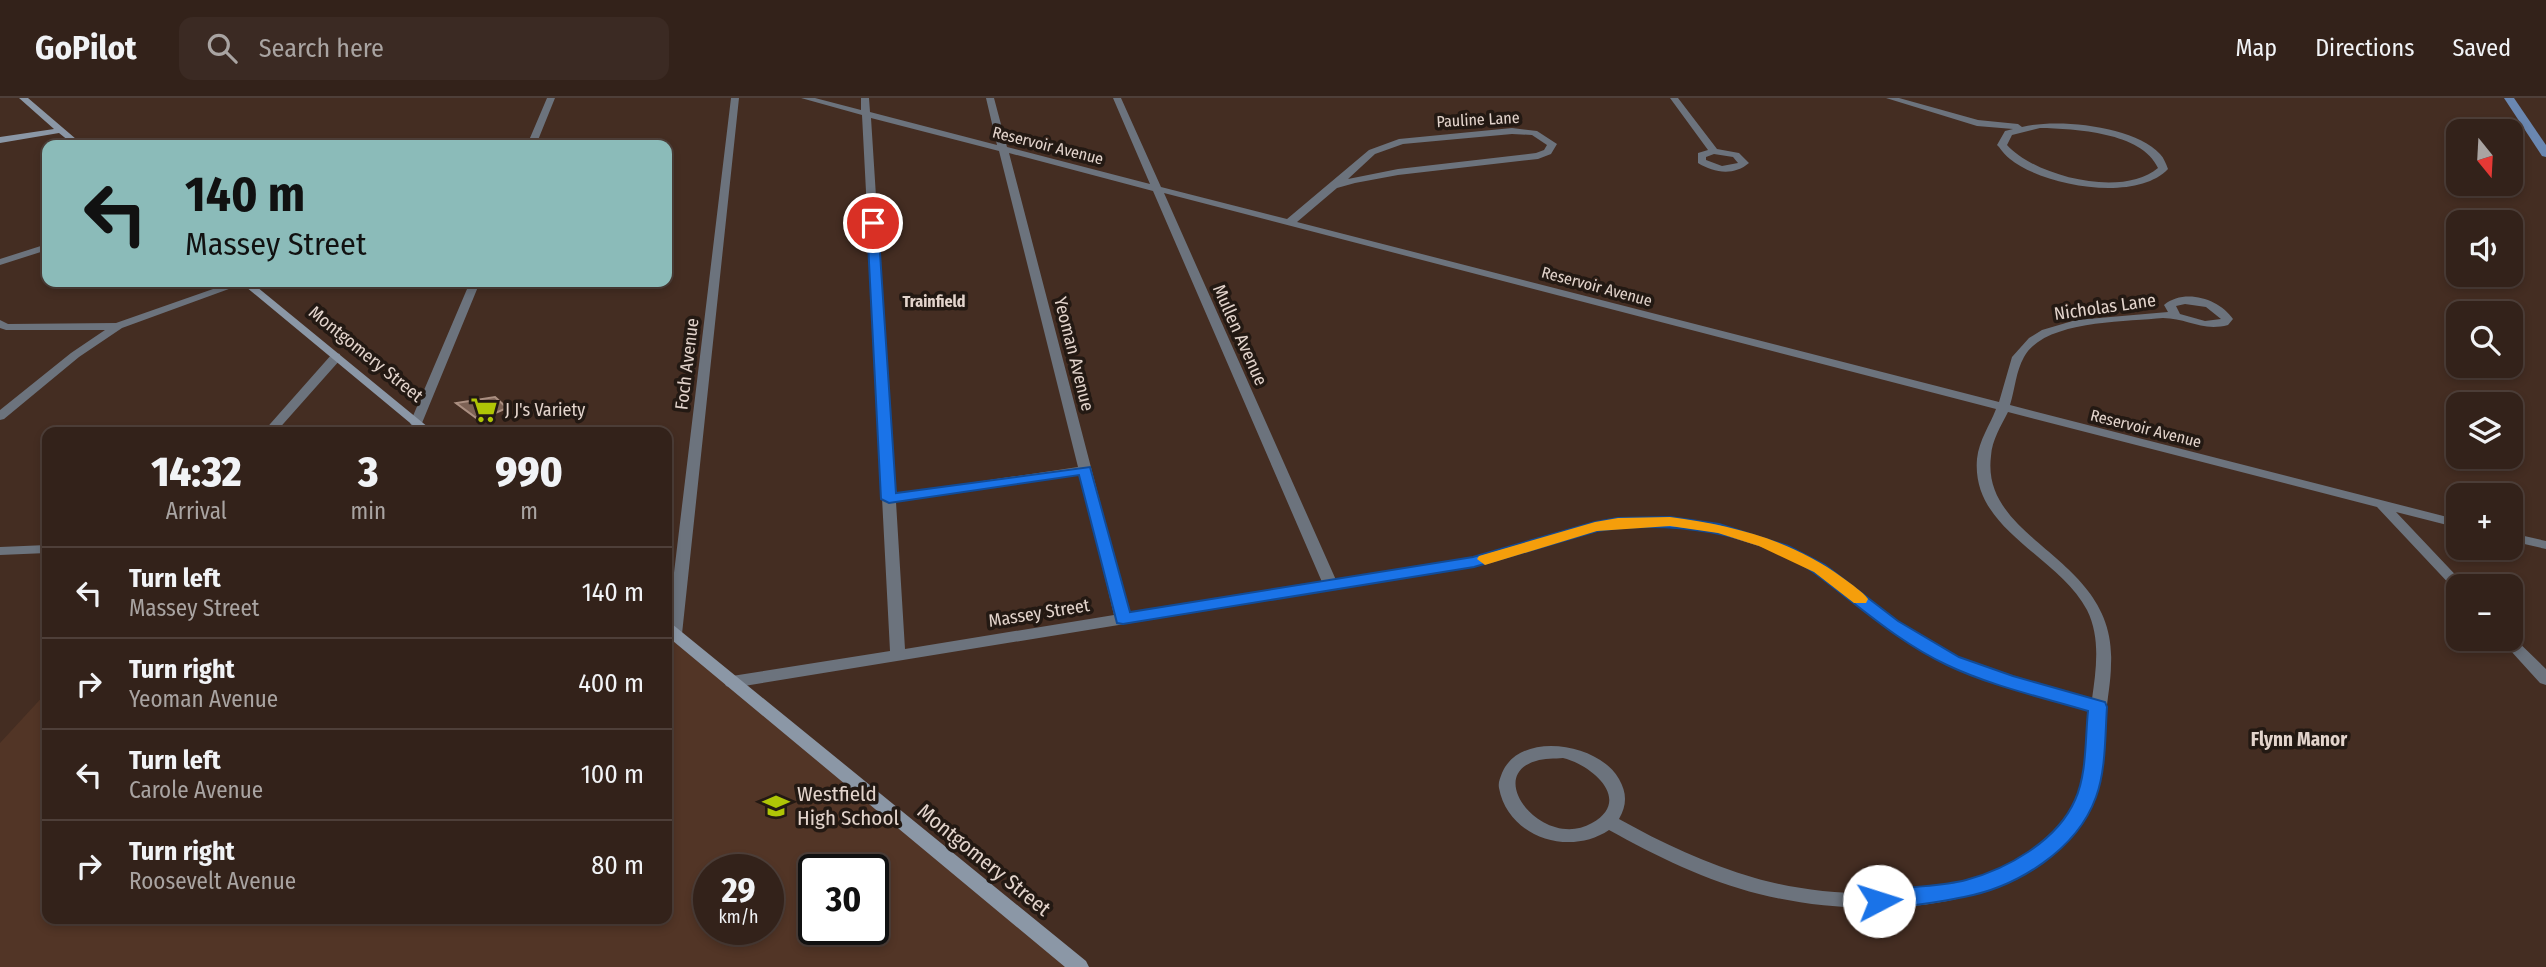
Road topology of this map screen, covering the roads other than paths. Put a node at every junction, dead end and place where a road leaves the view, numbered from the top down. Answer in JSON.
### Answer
{"nodes":[{"id":1,"x":23,"y":98,"type":"edge"},
{"id":2,"x":551,"y":98,"type":"edge"},
{"id":3,"x":735,"y":98,"type":"edge"},
{"id":4,"x":805,"y":98,"type":"edge"},
{"id":5,"x":865,"y":98,"type":"edge"},
{"id":6,"x":990,"y":98,"type":"edge"},
{"id":7,"x":1116,"y":98,"type":"edge"},
{"id":8,"x":1674,"y":98,"type":"edge"},
{"id":9,"x":1890,"y":98,"type":"edge"},
{"id":10,"x":866,"y":113,"type":"junction"},
{"id":11,"x":1977,"y":123,"type":"junction"},
{"id":12,"x":2030,"y":126,"type":"junction"},
{"id":13,"x":62,"y":131,"type":"junction"},
{"id":14,"x":0,"y":139,"type":"edge"},
{"id":15,"x":73,"y":140,"type":"edge"},
{"id":16,"x":533,"y":140,"type":"edge"},
{"id":17,"x":2002,"y":141,"type":"junction"},
{"id":18,"x":1003,"y":150,"type":"junction"},
{"id":19,"x":1714,"y":151,"type":"dead end"},
{"id":20,"x":1375,"y":160,"type":"junction"},
{"id":21,"x":1398,"y":172,"type":"junction"},
{"id":22,"x":1334,"y":186,"type":"junction"},
{"id":23,"x":1157,"y":189,"type":"junction"},
{"id":24,"x":1290,"y":222,"type":"junction"},
{"id":25,"x":42,"y":249,"type":"edge"},
{"id":26,"x":0,"y":262,"type":"edge"},
{"id":27,"x":230,"y":287,"type":"edge"},
{"id":28,"x":250,"y":287,"type":"edge"},
{"id":29,"x":473,"y":287,"type":"edge"},
{"id":30,"x":2175,"y":315,"type":"dead end"},
{"id":31,"x":2,"y":326,"type":"edge"},
{"id":32,"x":118,"y":326,"type":"junction"},
{"id":33,"x":336,"y":357,"type":"junction"},
{"id":34,"x":2003,"y":408,"type":"junction"},
{"id":35,"x":0,"y":416,"type":"edge"},
{"id":36,"x":416,"y":423,"type":"junction"},
{"id":37,"x":273,"y":427,"type":"edge"},
{"id":38,"x":421,"y":427,"type":"edge"},
{"id":39,"x":1085,"y":470,"type":"junction"},
{"id":40,"x":889,"y":499,"type":"junction"},
{"id":41,"x":2382,"y":505,"type":"junction"},
{"id":42,"x":2446,"y":521,"type":"edge"},
{"id":43,"x":2523,"y":540,"type":"edge"},
{"id":44,"x":2546,"y":545,"type":"edge"},
{"id":45,"x":42,"y":549,"type":"edge"},
{"id":46,"x":0,"y":551,"type":"edge"},
{"id":47,"x":2448,"y":574,"type":"edge"},
{"id":48,"x":1331,"y":585,"type":"junction"},
{"id":49,"x":672,"y":615,"type":"edge"},
{"id":50,"x":1123,"y":619,"type":"junction"},
{"id":51,"x":672,"y":633,"type":"edge"},
{"id":52,"x":2519,"y":651,"type":"edge"},
{"id":53,"x":898,"y":655,"type":"junction"},
{"id":54,"x":2546,"y":679,"type":"edge"},
{"id":55,"x":732,"y":682,"type":"junction"},
{"id":56,"x":2098,"y":707,"type":"junction"},
{"id":57,"x":1609,"y":821,"type":"junction"},
{"id":58,"x":1079,"y":967,"type":"edge"}],
"edges":[{"from":1,"to":13,"type":"main road"},
{"from":2,"to":16,"type":"street"},
{"from":3,"to":49,"type":"street","name":"Foch Avenue"},
{"from":4,"to":10,"type":"street","name":"Reservoir Avenue"},
{"from":5,"to":10,"type":"street"},
{"from":6,"to":18,"type":"street","name":"Yeoman Avenue"},
{"from":7,"to":23,"type":"street","name":"Mullen Avenue"},
{"from":8,"to":19,"type":"street"},
{"from":9,"to":11,"type":"street"},
{"from":10,"to":18,"type":"street","name":"Reservoir Avenue"},
{"from":10,"to":40,"type":"street"},
{"from":11,"to":12,"type":"street"},
{"from":11,"to":17,"type":"street"},
{"from":12,"to":17,"type":"street"},
{"from":12,"to":17,"type":"street"},
{"from":13,"to":14,"type":"main road"},
{"from":13,"to":15,"type":"main road"},
{"from":18,"to":23,"type":"street","name":"Reservoir Avenue"},
{"from":18,"to":39,"type":"street","name":"Yeoman Avenue"},
{"from":20,"to":21,"type":"street","name":"Pauline Lane"},
{"from":20,"to":21,"type":"street","name":"Pauline Lane"},
{"from":20,"to":22,"type":"street","name":"Pauline Lane"},
{"from":21,"to":22,"type":"street","name":"Pauline Lane"},
{"from":22,"to":24,"type":"street","name":"Pauline Lane"},
{"from":23,"to":24,"type":"street","name":"Reservoir Avenue"},
{"from":23,"to":48,"type":"street","name":"Mullen Avenue"},
{"from":24,"to":34,"type":"street","name":"Reservoir Avenue"},
{"from":25,"to":26,"type":"street"},
{"from":27,"to":32,"type":"street"},
{"from":28,"to":33,"type":"main road","name":"Montgomery Street"},
{"from":29,"to":36,"type":"street"},
{"from":30,"to":34,"type":"street","name":"Nicholas Lane"},
{"from":31,"to":32,"type":"street"},
{"from":32,"to":35,"type":"street"},
{"from":33,"to":36,"type":"main road","name":"Montgomery Street"},
{"from":33,"to":37,"type":"street"},
{"from":34,"to":41,"type":"street","name":"Reservoir Avenue"},
{"from":34,"to":56,"type":"street","name":"Nicholas Lane"},
{"from":36,"to":38,"type":"main road","name":"Montgomery Street"},
{"from":39,"to":40,"type":"street"},
{"from":39,"to":50,"type":"street","name":"Yeoman Avenue"},
{"from":40,"to":53,"type":"street"},
{"from":41,"to":42,"type":"street","name":"Reservoir Avenue"},
{"from":41,"to":47,"type":"street"},
{"from":43,"to":44,"type":"street"},
{"from":45,"to":46,"type":"street"},
{"from":48,"to":50,"type":"street","name":"Massey Street"},
{"from":48,"to":56,"type":"street","name":"Massey Street"},
{"from":50,"to":53,"type":"street","name":"Massey Street"},
{"from":51,"to":55,"type":"main road","name":"Montgomery Street"},
{"from":52,"to":54,"type":"street"},
{"from":53,"to":55,"type":"street","name":"Massey Street"},
{"from":55,"to":58,"type":"main road","name":"Montgomery Street"},
{"from":56,"to":57,"type":"street","name":"Nicholas Lane"},
{"from":57,"to":57,"type":"street"}]}
